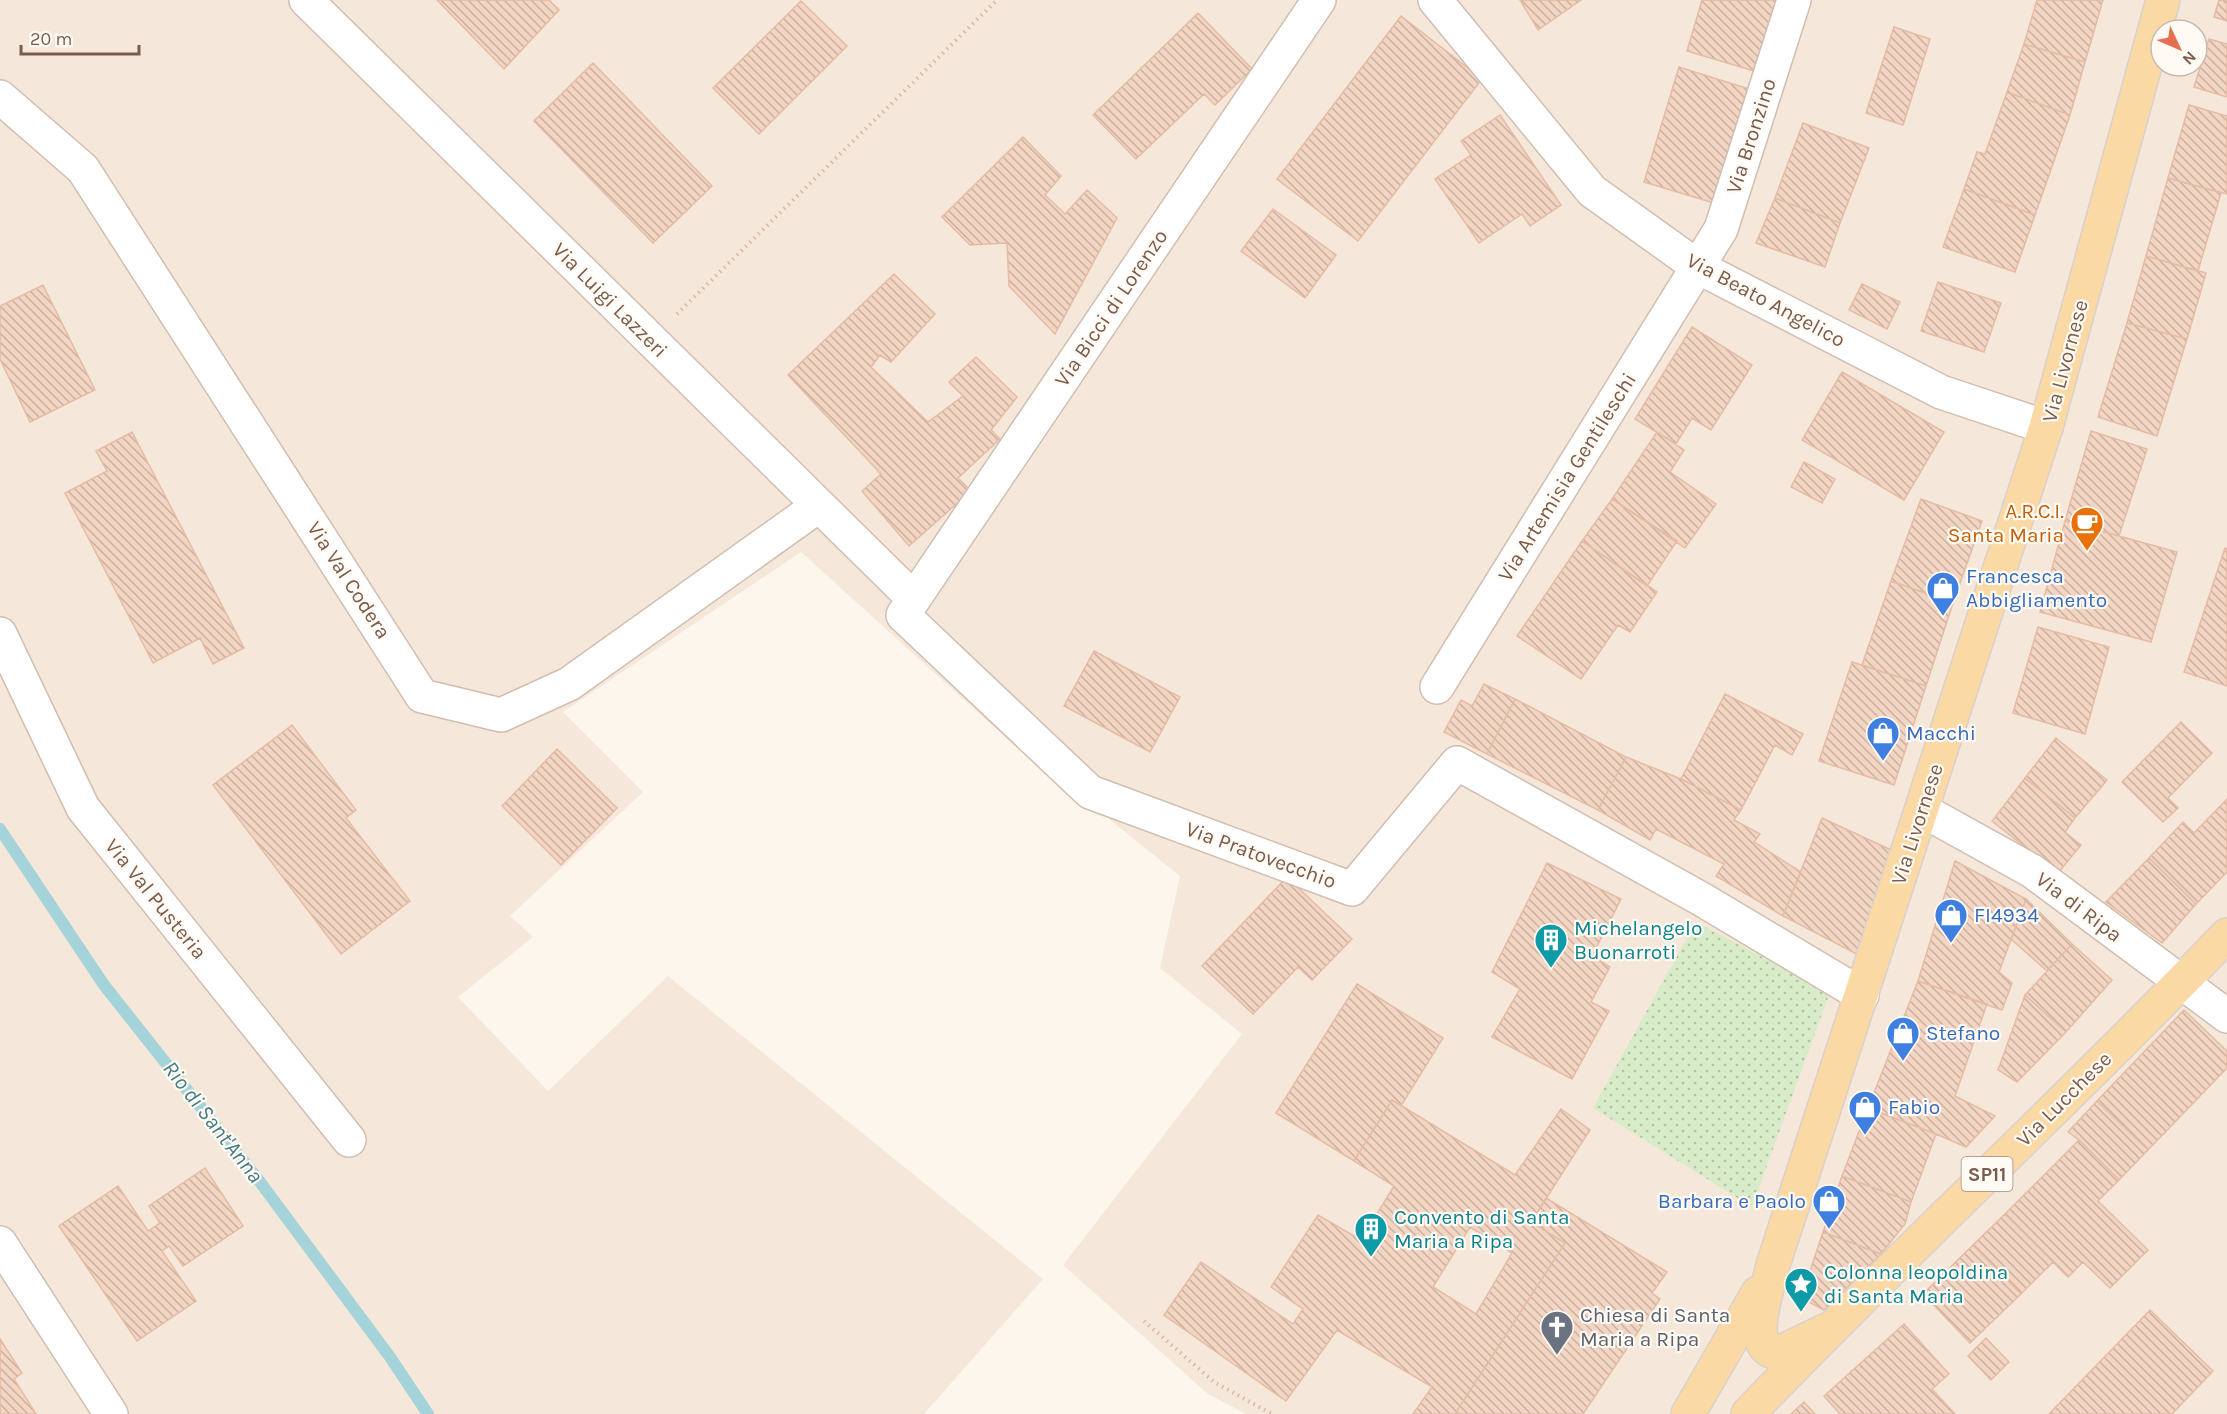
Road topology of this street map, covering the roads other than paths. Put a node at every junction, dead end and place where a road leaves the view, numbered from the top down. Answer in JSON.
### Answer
{"nodes":[{"id":1,"x":306,"y":0,"type":"edge"},
{"id":2,"x":1319,"y":0,"type":"edge"},
{"id":3,"x":1435,"y":0,"type":"edge"},
{"id":4,"x":1794,"y":0,"type":"edge"},
{"id":5,"x":2163,"y":0,"type":"edge"},
{"id":6,"x":0,"y":97,"type":"edge"},
{"id":7,"x":1698,"y":267,"type":"junction"},
{"id":8,"x":2046,"y":427,"type":"junction"},
{"id":9,"x":818,"y":506,"type":"junction"},
{"id":10,"x":908,"y":607,"type":"junction"},
{"id":11,"x":0,"y":634,"type":"edge"},
{"id":12,"x":1437,"y":687,"type":"dead end"},
{"id":13,"x":1922,"y":810,"type":"junction"},
{"id":14,"x":2227,"y":935,"type":"edge"},
{"id":15,"x":2181,"y":984,"type":"junction"},
{"id":16,"x":1862,"y":995,"type":"junction"},
{"id":17,"x":2227,"y":1016,"type":"edge"},
{"id":18,"x":349,"y":1140,"type":"dead end"},
{"id":19,"x":0,"y":1243,"type":"edge"},
{"id":20,"x":1773,"y":1265,"type":"junction"},
{"id":21,"x":1831,"y":1328,"type":"junction"},
{"id":22,"x":111,"y":1414,"type":"edge"},
{"id":23,"x":1688,"y":1414,"type":"edge"},
{"id":24,"x":1748,"y":1414,"type":"edge"}],
"edges":[{"from":1,"to":9,"type":"street","name":"Via Luigi Lazzeri"},
{"from":2,"to":10,"type":"street","name":"Via Bicci di Lorenzo"},
{"from":3,"to":7,"type":"street","name":"Via Beato Angelico"},
{"from":4,"to":7,"type":"street","name":"Via Bronzino"},
{"from":5,"to":8,"type":"main road","name":"Via Livornese"},
{"from":6,"to":9,"type":"street","name":"Via Val Codera"},
{"from":7,"to":8,"type":"street","name":"Via Beato Angelico"},
{"from":7,"to":12,"type":"street","name":"Via Artemisia Gentileschi"},
{"from":8,"to":13,"type":"main road","name":"Via Livornese"},
{"from":9,"to":10,"type":"street","name":"Via Luigi Lazzeri"},
{"from":10,"to":16,"type":"street","name":"Via Pratovecchio"},
{"from":11,"to":18,"type":"street","name":"Via Val Pusteria"},
{"from":13,"to":15,"type":"street","name":"Via di Ripa"},
{"from":13,"to":16,"type":"main road","name":"Via Livornese"},
{"from":14,"to":15,"type":"main road","name":"Via Lucchese","number":"SP11"},
{"from":15,"to":17,"type":"street","name":"Via di Ripa"},
{"from":15,"to":21,"type":"main road","name":"Via Lucchese","number":"SP11"},
{"from":16,"to":20,"type":"main road","name":"Via Livornese"},
{"from":19,"to":22,"type":"street"},
{"from":20,"to":21,"type":"main road","name":"Via Livornese"},
{"from":20,"to":23,"type":"main road","name":"Via Livornese"},
{"from":21,"to":24,"type":"main road","name":"Via Lucchese","number":"SP11"}]}
